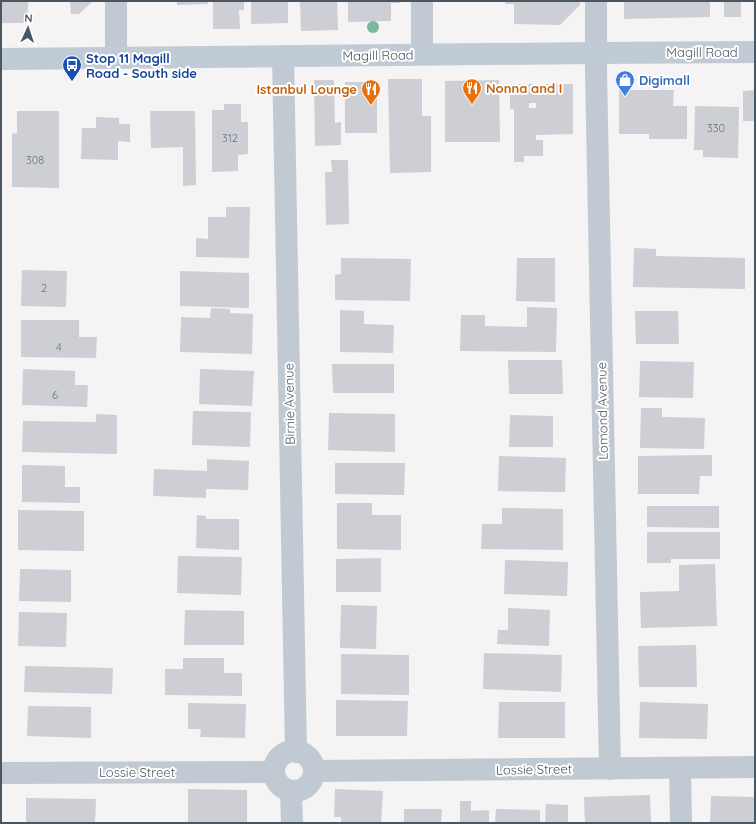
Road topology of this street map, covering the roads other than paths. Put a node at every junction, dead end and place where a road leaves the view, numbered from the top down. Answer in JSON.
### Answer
{"nodes":[{"id":1,"x":116,"y":1,"type":"edge"},
{"id":2,"x":422,"y":1,"type":"edge"},
{"id":3,"x":596,"y":1,"type":"edge"},
{"id":4,"x":596,"y":52,"type":"junction"},
{"id":5,"x":755,"y":52,"type":"edge"},
{"id":6,"x":422,"y":54,"type":"junction"},
{"id":7,"x":283,"y":56,"type":"junction"},
{"id":8,"x":116,"y":58,"type":"junction"},
{"id":9,"x":1,"y":59,"type":"edge"},
{"id":10,"x":296,"y":752,"type":"junction"},
{"id":11,"x":680,"y":768,"type":"junction"},
{"id":12,"x":755,"y":768,"type":"edge"},
{"id":13,"x":610,"y":769,"type":"junction"},
{"id":14,"x":314,"y":771,"type":"junction"},
{"id":15,"x":274,"y":772,"type":"junction"},
{"id":16,"x":1,"y":773,"type":"edge"},
{"id":17,"x":291,"y":791,"type":"junction"},
{"id":18,"x":292,"y":823,"type":"edge"},
{"id":19,"x":681,"y":823,"type":"edge"}],
"edges":[{"from":1,"to":8,"type":"street"},
{"from":2,"to":6,"type":"street"},
{"from":3,"to":4,"type":"street","name":"Lomond Avenue"},
{"from":4,"to":5,"type":"main road","name":"Magill Road"},
{"from":4,"to":6,"type":"main road","name":"Magill Road"},
{"from":4,"to":13,"type":"street","name":"Lomond Avenue"},
{"from":6,"to":7,"type":"main road","name":"Magill Road"},
{"from":7,"to":8,"type":"main road","name":"Magill Road"},
{"from":7,"to":10,"type":"street","name":"Birnie Avenue"},
{"from":8,"to":9,"type":"main road","name":"Magill Road"},
{"from":10,"to":14,"type":"street"},
{"from":10,"to":15,"type":"street"},
{"from":11,"to":12,"type":"street","name":"Lossie Street"},
{"from":11,"to":13,"type":"street","name":"Lossie Street"},
{"from":11,"to":19,"type":"street"},
{"from":13,"to":14,"type":"street","name":"Lossie Street"},
{"from":14,"to":17,"type":"street"},
{"from":15,"to":16,"type":"street","name":"Lossie Street"},
{"from":15,"to":17,"type":"street"},
{"from":17,"to":18,"type":"street"}]}
